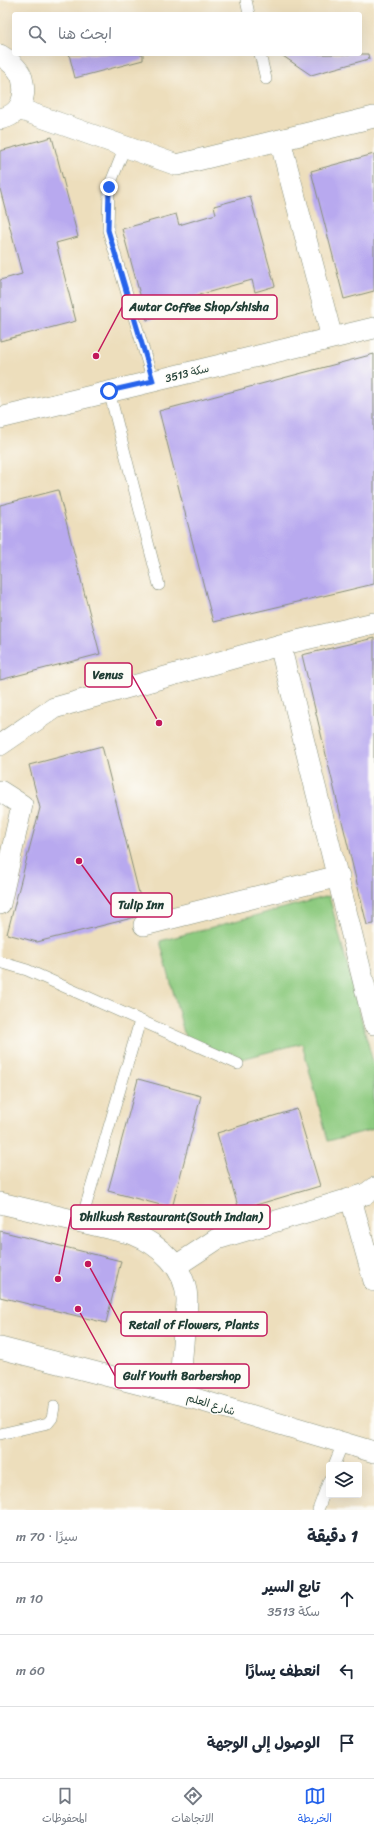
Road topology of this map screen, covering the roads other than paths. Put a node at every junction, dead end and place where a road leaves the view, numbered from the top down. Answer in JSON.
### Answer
{"nodes":[{"id":1,"x":246,"y":0,"type":"edge"},
{"id":2,"x":249,"y":12,"type":"edge"},
{"id":3,"x":0,"y":55,"type":"edge"},
{"id":4,"x":260,"y":56,"type":"edge"},
{"id":5,"x":266,"y":79,"type":"dead end"},
{"id":6,"x":19,"y":109,"type":"junction"},
{"id":7,"x":374,"y":117,"type":"edge"},
{"id":8,"x":0,"y":119,"type":"edge"},
{"id":9,"x":280,"y":140,"type":"junction"},
{"id":10,"x":125,"y":147,"type":"junction"},
{"id":11,"x":374,"y":328,"type":"edge"},
{"id":12,"x":332,"y":338,"type":"junction"},
{"id":13,"x":153,"y":381,"type":"junction"},
{"id":14,"x":109,"y":391,"type":"junction"},
{"id":15,"x":0,"y":418,"type":"edge"},
{"id":16,"x":159,"y":585,"type":"dead end"},
{"id":17,"x":374,"y":623,"type":"edge"},
{"id":18,"x":280,"y":645,"type":"junction"},
{"id":19,"x":0,"y":745,"type":"edge"},
{"id":20,"x":0,"y":790,"type":"edge"},
{"id":21,"x":338,"y":876,"type":"junction"},
{"id":22,"x":0,"y":904,"type":"edge"},
{"id":23,"x":144,"y":925,"type":"dead end"},
{"id":24,"x":0,"y":962,"type":"edge"},
{"id":25,"x":140,"y":1021,"type":"junction"},
{"id":26,"x":374,"y":1024,"type":"edge"},
{"id":27,"x":238,"y":1064,"type":"dead end"},
{"id":28,"x":374,"y":1188,"type":"edge"},
{"id":29,"x":351,"y":1199,"type":"junction"},
{"id":30,"x":0,"y":1203,"type":"edge"},
{"id":31,"x":81,"y":1222,"type":"junction"},
{"id":32,"x":176,"y":1266,"type":"junction"},
{"id":33,"x":374,"y":1281,"type":"edge"},
{"id":34,"x":0,"y":1348,"type":"edge"},
{"id":35,"x":179,"y":1394,"type":"junction"},
{"id":36,"x":54,"y":1407,"type":"dead end"},
{"id":37,"x":0,"y":1434,"type":"edge"},
{"id":38,"x":343,"y":1443,"type":"junction"},
{"id":39,"x":374,"y":1452,"type":"edge"},
{"id":40,"x":335,"y":1462,"type":"edge"},
{"id":41,"x":326,"y":1488,"type":"edge"},
{"id":42,"x":318,"y":1510,"type":"edge"}],
"edges":[{"from":1,"to":2,"type":"lane"},
{"from":3,"to":6,"type":"street"},
{"from":4,"to":5,"type":"lane"},
{"from":6,"to":8,"type":"street"},
{"from":6,"to":10,"type":"street"},
{"from":7,"to":9,"type":"street"},
{"from":9,"to":10,"type":"street"},
{"from":9,"to":12,"type":"street"},
{"from":10,"to":13,"type":"lane"},
{"from":11,"to":12,"type":"street","name":"سكة 3513"},
{"from":12,"to":13,"type":"street","name":"سكة 3513"},
{"from":13,"to":14,"type":"street","name":"سكة 3513"},
{"from":14,"to":15,"type":"street","name":"سكة 3513"},
{"from":14,"to":16,"type":"lane"},
{"from":17,"to":18,"type":"street"},
{"from":18,"to":19,"type":"street"},
{"from":18,"to":21,"type":"street"},
{"from":20,"to":22,"type":"street"},
{"from":21,"to":23,"type":"street"},
{"from":21,"to":26,"type":"street"},
{"from":24,"to":25,"type":"lane"},
{"from":25,"to":27,"type":"lane"},
{"from":25,"to":31,"type":"lane"},
{"from":28,"to":29,"type":"street"},
{"from":29,"to":32,"type":"street"},
{"from":29,"to":33,"type":"street"},
{"from":30,"to":31,"type":"street"},
{"from":31,"to":32,"type":"street"},
{"from":32,"to":35,"type":"street"},
{"from":34,"to":35,"type":"street","name":"شارع العلم"},
{"from":35,"to":38,"type":"street","name":"شارع العلم"},
{"from":36,"to":37,"type":"lane"},
{"from":38,"to":39,"type":"street","name":"شارع العلم"},
{"from":38,"to":40,"type":"lane"},
{"from":41,"to":42,"type":"lane"}]}
